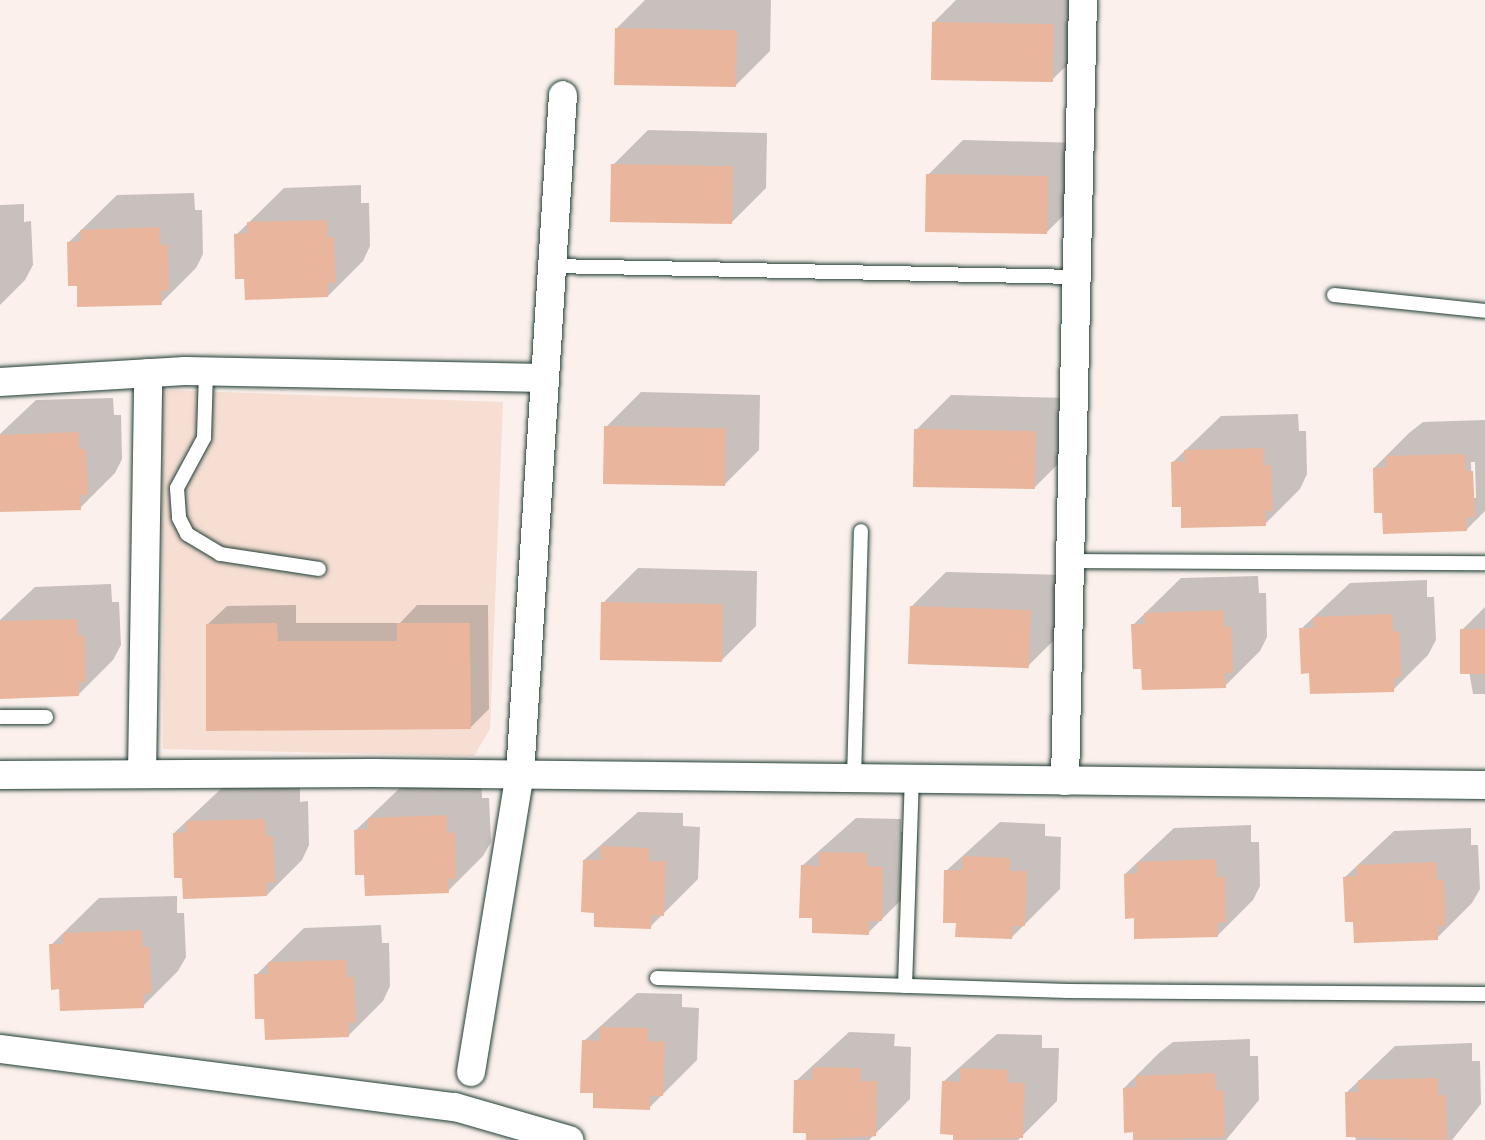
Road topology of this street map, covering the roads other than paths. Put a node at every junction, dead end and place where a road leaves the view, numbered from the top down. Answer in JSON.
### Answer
{"nodes":[{"id":1,"x":1083,"y":0,"type":"edge"},
{"id":2,"x":563,"y":94,"type":"dead end"},
{"id":3,"x":552,"y":266,"type":"junction"},
{"id":4,"x":1077,"y":278,"type":"junction"},
{"id":5,"x":1334,"y":295,"type":"dead end"},
{"id":6,"x":1485,"y":311,"type":"edge"},
{"id":7,"x":206,"y":371,"type":"junction"},
{"id":8,"x":148,"y":373,"type":"junction"},
{"id":9,"x":545,"y":378,"type":"junction"},
{"id":10,"x":0,"y":382,"type":"edge"},
{"id":11,"x":861,"y":531,"type":"dead end"},
{"id":12,"x":1070,"y":561,"type":"junction"},
{"id":13,"x":1485,"y":563,"type":"edge"},
{"id":14,"x":319,"y":569,"type":"dead end"},
{"id":15,"x":46,"y":717,"type":"dead end"},
{"id":16,"x":0,"y":718,"type":"edge"},
{"id":17,"x":142,"y":774,"type":"junction"},
{"id":18,"x":520,"y":774,"type":"junction"},
{"id":19,"x":0,"y":775,"type":"edge"},
{"id":20,"x":853,"y":779,"type":"junction"},
{"id":21,"x":912,"y":780,"type":"junction"},
{"id":22,"x":1065,"y":781,"type":"junction"},
{"id":23,"x":1485,"y":785,"type":"edge"},
{"id":24,"x":657,"y":978,"type":"dead end"},
{"id":25,"x":905,"y":986,"type":"junction"},
{"id":26,"x":1485,"y":994,"type":"edge"},
{"id":27,"x":0,"y":1049,"type":"edge"},
{"id":28,"x":471,"y":1072,"type":"dead end"},
{"id":29,"x":569,"y":1140,"type":"edge"}],
"edges":[{"from":1,"to":4,"type":"street"},
{"from":2,"to":3,"type":"street"},
{"from":3,"to":4,"type":"lane"},
{"from":3,"to":9,"type":"street"},
{"from":4,"to":12,"type":"street"},
{"from":5,"to":6,"type":"lane"},
{"from":7,"to":8,"type":"street"},
{"from":7,"to":9,"type":"street"},
{"from":7,"to":14,"type":"lane"},
{"from":8,"to":10,"type":"street"},
{"from":8,"to":17,"type":"street"},
{"from":9,"to":18,"type":"street"},
{"from":11,"to":20,"type":"lane"},
{"from":12,"to":13,"type":"lane"},
{"from":12,"to":22,"type":"street"},
{"from":15,"to":16,"type":"lane"},
{"from":17,"to":18,"type":"street"},
{"from":17,"to":19,"type":"street"},
{"from":18,"to":20,"type":"street"},
{"from":18,"to":28,"type":"street"},
{"from":20,"to":21,"type":"street"},
{"from":21,"to":22,"type":"street"},
{"from":21,"to":25,"type":"lane"},
{"from":22,"to":23,"type":"street"},
{"from":24,"to":25,"type":"lane"},
{"from":25,"to":26,"type":"lane"},
{"from":27,"to":29,"type":"street"}]}
